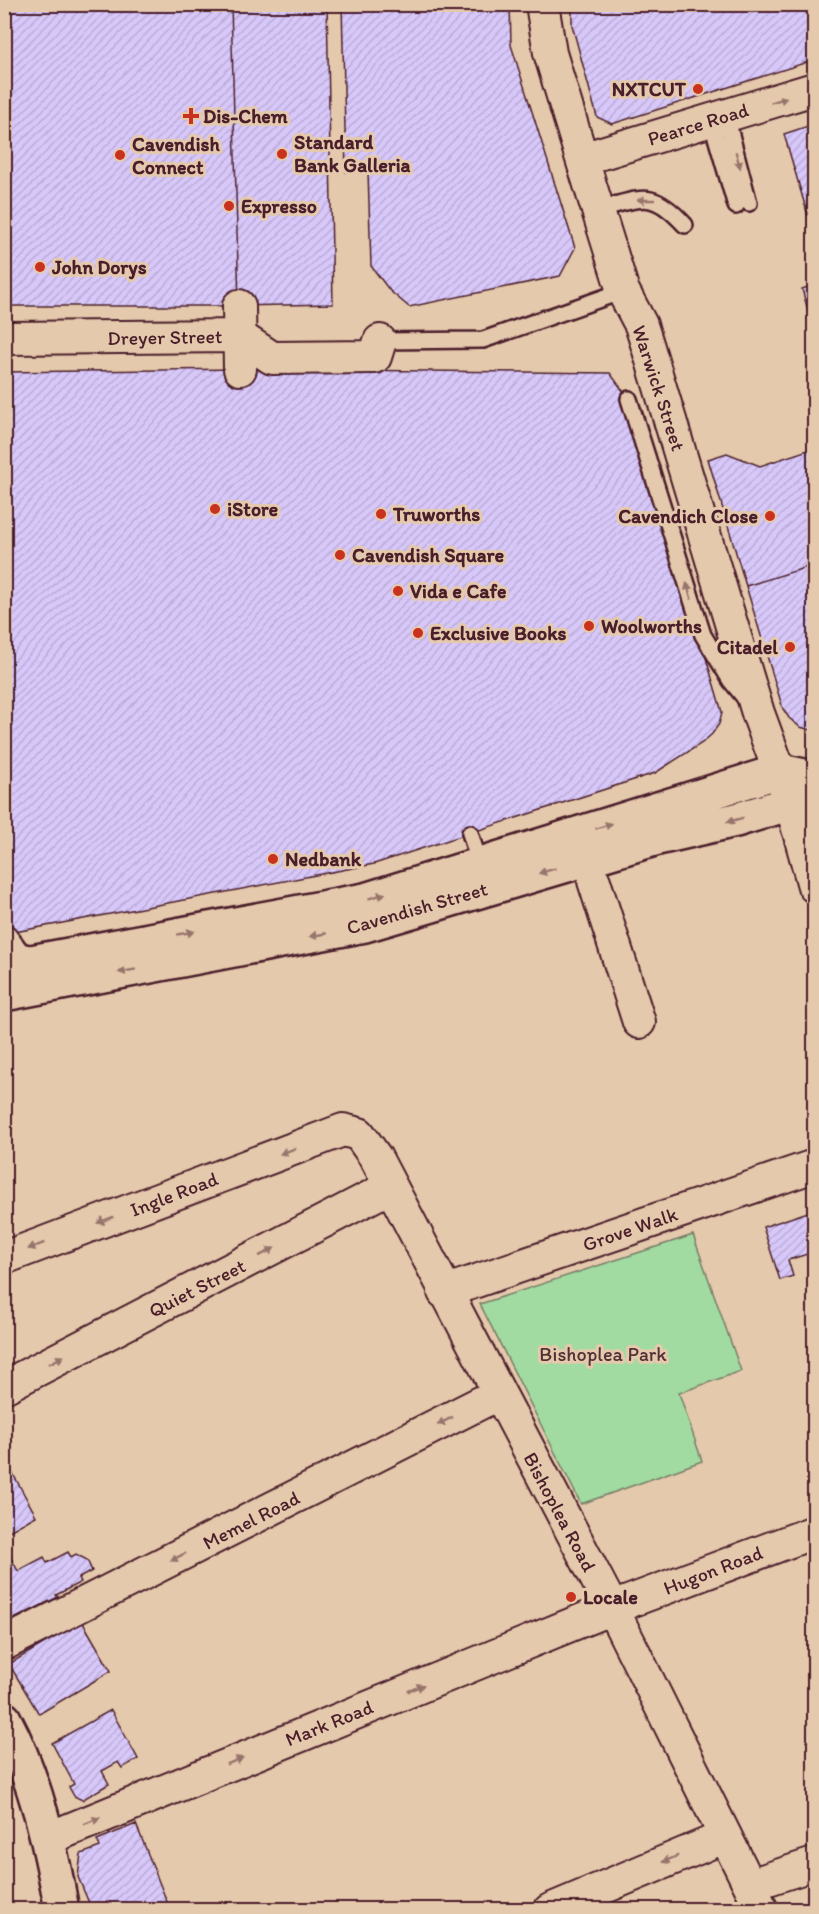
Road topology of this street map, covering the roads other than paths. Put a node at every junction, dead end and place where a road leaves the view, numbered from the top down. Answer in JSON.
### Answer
{"nodes":[{"id":1,"x":542,"y":4,"type":"edge"},
{"id":2,"x":814,"y":89,"type":"edge"},
{"id":3,"x":719,"y":118,"type":"junction"},
{"id":4,"x":582,"y":159,"type":"junction"},
{"id":5,"x":743,"y":205,"type":"dead end"},
{"id":6,"x":598,"y":209,"type":"junction"},
{"id":7,"x":685,"y":225,"type":"dead end"},
{"id":8,"x":623,"y":291,"type":"junction"},
{"id":9,"x":239,"y":321,"type":"junction"},
{"id":10,"x":4,"y":338,"type":"edge"},
{"id":11,"x":380,"y":342,"type":"joint"},
{"id":12,"x":240,"y":369,"type":"dead end"},
{"id":13,"x":629,"y":399,"type":"dead end"},
{"id":14,"x":758,"y":713,"type":"junction"},
{"id":15,"x":780,"y":771,"type":"junction"},
{"id":16,"x":814,"y":778,"type":"edge"},
{"id":17,"x":791,"y":803,"type":"junction"},
{"id":18,"x":470,"y":833,"type":"dead end"},
{"id":19,"x":480,"y":865,"type":"junction"},
{"id":20,"x":594,"y":881,"type":"dead end"},
{"id":21,"x":814,"y":886,"type":"edge"},
{"id":22,"x":7,"y":933,"type":"dead end"},
{"id":23,"x":49,"y":956,"type":"junction"},
{"id":24,"x":4,"y":967,"type":"edge"},
{"id":25,"x":4,"y":994,"type":"edge"},
{"id":26,"x":639,"y":1022,"type":"dead end"},
{"id":27,"x":343,"y":1130,"type":"joint"},
{"id":28,"x":814,"y":1167,"type":"edge"},
{"id":29,"x":390,"y":1187,"type":"junction"},
{"id":30,"x":4,"y":1258,"type":"edge"},
{"id":31,"x":444,"y":1292,"type":"junction"},
{"id":32,"x":4,"y":1387,"type":"edge"},
{"id":33,"x":498,"y":1394,"type":"junction"},
{"id":34,"x":814,"y":1532,"type":"edge"},
{"id":35,"x":612,"y":1608,"type":"junction"},
{"id":36,"x":4,"y":1644,"type":"edge"},
{"id":37,"x":4,"y":1719,"type":"edge"},
{"id":38,"x":724,"y":1837,"type":"junction"},
{"id":39,"x":47,"y":1839,"type":"junction"},
{"id":40,"x":814,"y":1864,"type":"edge"},
{"id":41,"x":756,"y":1897,"type":"edge"},
{"id":42,"x":62,"y":1910,"type":"edge"},
{"id":43,"x":550,"y":1910,"type":"edge"}],
"edges":[{"from":1,"to":4,"type":"street","name":"Warwick Street"},
{"from":3,"to":2,"type":"street","name":"Pearce Road","one_way":true},
{"from":3,"to":4,"type":"street","name":"Pearce Road"},
{"from":3,"to":5,"type":"lane","one_way":true},
{"from":4,"to":6,"type":"street","name":"Warwick Street"},
{"from":7,"to":6,"type":"lane","one_way":true},
{"from":6,"to":8,"type":"street","name":"Warwick Street"},
{"from":8,"to":11,"type":"lane"},
{"from":8,"to":14,"type":"street","name":"Warwick Street"},
{"from":9,"to":10,"type":"street","name":"Dreyer Street"},
{"from":9,"to":11,"type":"street","name":"Dreyer Street"},
{"from":9,"to":12,"type":"street"},
{"from":14,"to":13,"type":"lane","one_way":true},
{"from":14,"to":15,"type":"street","name":"Warwick Street"},
{"from":15,"to":16,"type":"street","name":"Cavendish Street"},
{"from":15,"to":17,"type":"street","name":"Warwick Street"},
{"from":19,"to":15,"type":"street","name":"Cavendish Street","one_way":true},
{"from":16,"to":17,"type":"street","name":"Cavendish Street"},
{"from":17,"to":21,"type":"street","name":"Warwick Street"},
{"from":17,"to":25,"type":"street","name":"Cavendish Street","one_way":true},
{"from":18,"to":19,"type":"lane"},
{"from":23,"to":19,"type":"street","name":"Cavendish Street","one_way":true},
{"from":20,"to":26,"type":"street"},
{"from":22,"to":23,"type":"lane"},
{"from":23,"to":24,"type":"street","name":"Cavendish Street"},
{"from":27,"to":29,"type":"street","name":"Bishoplea Road"},
{"from":27,"to":30,"type":"street","name":"Ingle Road","one_way":true},
{"from":28,"to":31,"type":"street","name":"Grove Walk"},
{"from":29,"to":31,"type":"street","name":"Bishoplea Road"},
{"from":32,"to":29,"type":"street","name":"Quiet Street","one_way":true},
{"from":31,"to":33,"type":"street","name":"Bishoplea Road"},
{"from":33,"to":35,"type":"street","name":"Bishoplea Road"},
{"from":33,"to":36,"type":"street","name":"Memel Road","one_way":true},
{"from":34,"to":35,"type":"street","name":"Hugon Road"},
{"from":35,"to":38,"type":"street","name":"Bishoplea Road"},
{"from":39,"to":35,"type":"street","name":"Mark Road","one_way":true},
{"from":37,"to":39,"type":"street"},
{"from":38,"to":41,"type":"street","name":"Bishoplea Road"},
{"from":38,"to":43,"type":"street","one_way":true},
{"from":39,"to":42,"type":"street"},
{"from":40,"to":41,"type":"street"}]}
